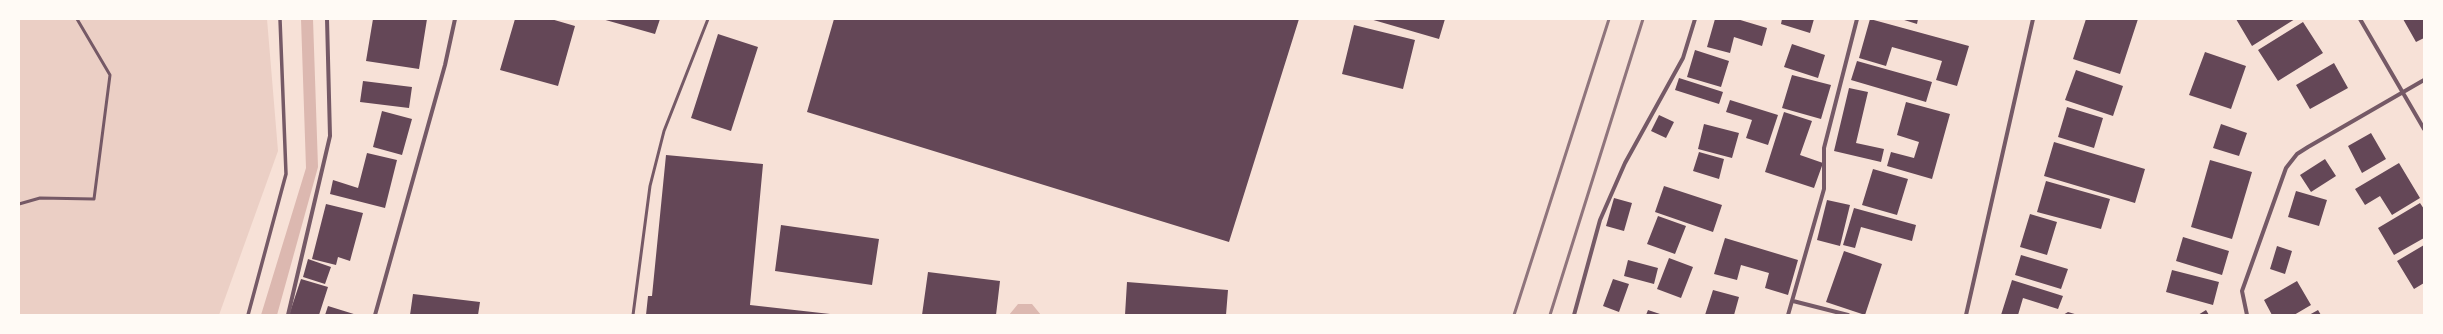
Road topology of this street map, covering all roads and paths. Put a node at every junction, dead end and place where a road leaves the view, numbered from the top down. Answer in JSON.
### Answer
{"nodes":[{"id":1,"x":77,"y":19,"type":"edge"},
{"id":2,"x":280,"y":19,"type":"edge"},
{"id":3,"x":327,"y":19,"type":"edge"},
{"id":4,"x":455,"y":19,"type":"edge"},
{"id":5,"x":708,"y":19,"type":"edge"},
{"id":6,"x":1695,"y":19,"type":"edge"},
{"id":7,"x":1857,"y":19,"type":"edge"},
{"id":8,"x":2033,"y":19,"type":"edge"},
{"id":9,"x":2360,"y":19,"type":"edge"},
{"id":10,"x":2424,"y":80,"type":"edge"},
{"id":11,"x":2403,"y":94,"type":"junction"},
{"id":12,"x":2424,"y":129,"type":"edge"},
{"id":13,"x":19,"y":204,"type":"edge"},
{"id":14,"x":1793,"y":301,"type":"junction"},
{"id":15,"x":248,"y":315,"type":"edge"},
{"id":16,"x":288,"y":315,"type":"edge"},
{"id":17,"x":375,"y":315,"type":"edge"},
{"id":18,"x":633,"y":315,"type":"edge"},
{"id":19,"x":1574,"y":315,"type":"edge"},
{"id":20,"x":1788,"y":315,"type":"edge"},
{"id":21,"x":1848,"y":315,"type":"edge"},
{"id":22,"x":1966,"y":315,"type":"edge"},
{"id":23,"x":2247,"y":315,"type":"edge"}],
"edges":[{"from":1,"to":13,"type":"lane"},
{"from":2,"to":15,"type":"street"},
{"from":3,"to":16,"type":"street"},
{"from":4,"to":17,"type":"street"},
{"from":5,"to":18,"type":"lane"},
{"from":6,"to":19,"type":"street"},
{"from":7,"to":14,"type":"street"},
{"from":8,"to":22,"type":"street"},
{"from":9,"to":11,"type":"street"},
{"from":10,"to":11,"type":"street"},
{"from":11,"to":12,"type":"street"},
{"from":11,"to":23,"type":"street"},
{"from":14,"to":20,"type":"street"},
{"from":14,"to":21,"type":"street"}]}
